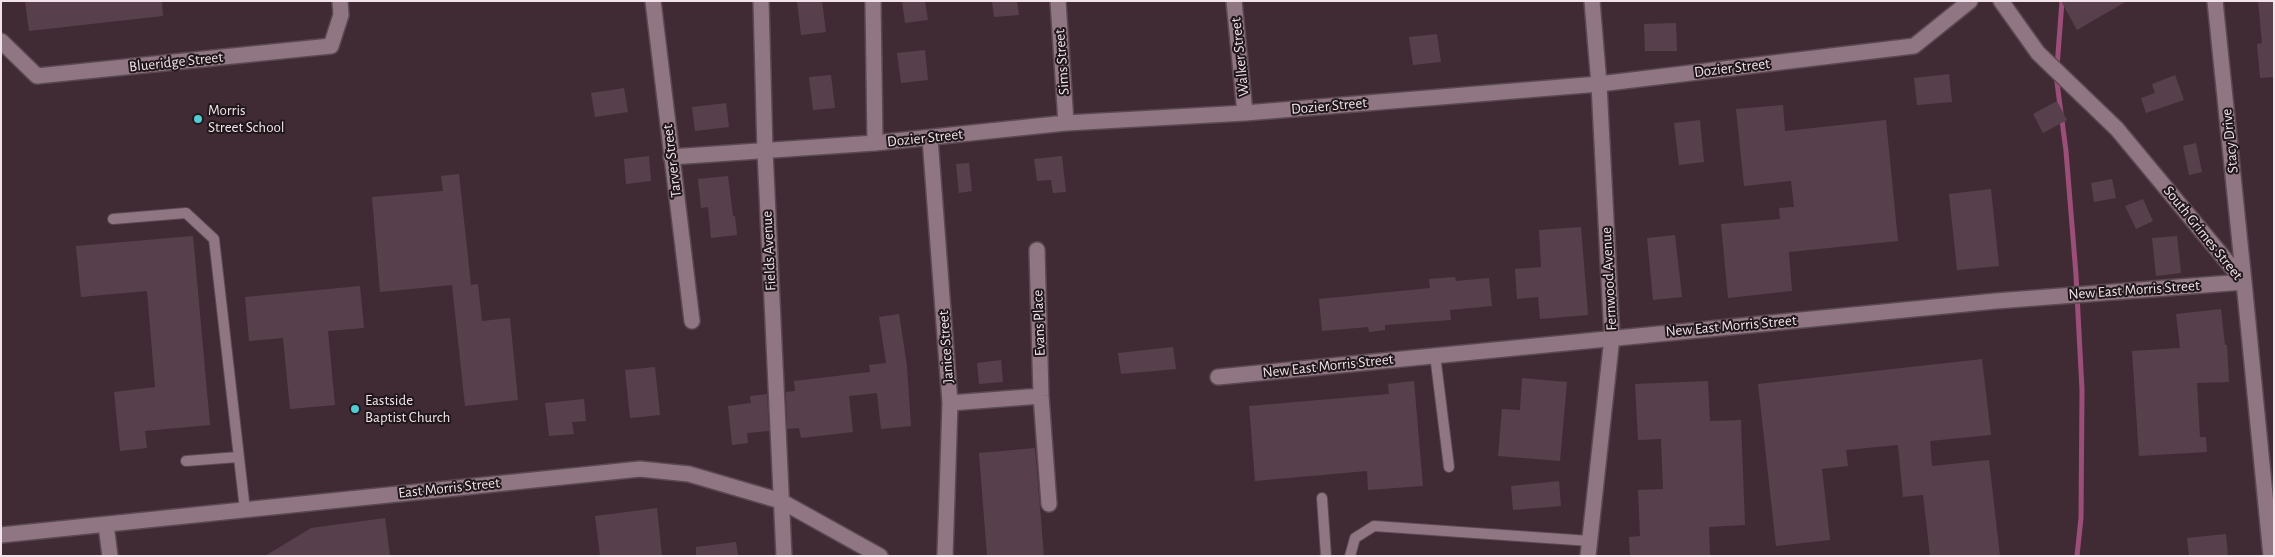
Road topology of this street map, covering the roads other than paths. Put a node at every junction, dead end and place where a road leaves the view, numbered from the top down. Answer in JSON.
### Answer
{"nodes":[{"id":1,"x":653,"y":1,"type":"edge"},
{"id":2,"x":761,"y":1,"type":"edge"},
{"id":3,"x":873,"y":1,"type":"edge"},
{"id":4,"x":1058,"y":1,"type":"edge"},
{"id":5,"x":1234,"y":1,"type":"edge"},
{"id":6,"x":1592,"y":1,"type":"edge"},
{"id":7,"x":1970,"y":1,"type":"edge"},
{"id":8,"x":2001,"y":1,"type":"edge"},
{"id":9,"x":2215,"y":1,"type":"edge"},
{"id":10,"x":340,"y":8,"type":"edge"},
{"id":11,"x":1,"y":41,"type":"edge"},
{"id":12,"x":1599,"y":84,"type":"junction"},
{"id":13,"x":1245,"y":112,"type":"junction"},
{"id":14,"x":1066,"y":123,"type":"junction"},
{"id":15,"x":930,"y":138,"type":"junction"},
{"id":16,"x":875,"y":143,"type":"junction"},
{"id":17,"x":764,"y":151,"type":"junction"},
{"id":18,"x":671,"y":157,"type":"junction"},
{"id":19,"x":113,"y":219,"type":"dead end"},
{"id":20,"x":1036,"y":250,"type":"dead end"},
{"id":21,"x":2244,"y":282,"type":"junction"},
{"id":22,"x":692,"y":321,"type":"dead end"},
{"id":23,"x":1612,"y":337,"type":"junction"},
{"id":24,"x":1435,"y":355,"type":"junction"},
{"id":25,"x":1218,"y":377,"type":"dead end"},
{"id":26,"x":1041,"y":396,"type":"junction"},
{"id":27,"x":950,"y":403,"type":"junction"},
{"id":28,"x":238,"y":457,"type":"junction"},
{"id":29,"x":186,"y":461,"type":"dead end"},
{"id":30,"x":1449,"y":467,"type":"dead end"},
{"id":31,"x":1322,"y":498,"type":"dead end"},
{"id":32,"x":781,"y":501,"type":"junction"},
{"id":33,"x":1049,"y":504,"type":"dead end"},
{"id":34,"x":244,"y":510,"type":"junction"},
{"id":35,"x":106,"y":525,"type":"junction"},
{"id":36,"x":1,"y":535,"type":"edge"},
{"id":37,"x":1589,"y":548,"type":"edge"},
{"id":38,"x":110,"y":556,"type":"edge"},
{"id":39,"x":784,"y":556,"type":"edge"},
{"id":40,"x":880,"y":556,"type":"edge"},
{"id":41,"x":945,"y":556,"type":"edge"},
{"id":42,"x":1326,"y":556,"type":"edge"},
{"id":43,"x":1350,"y":556,"type":"edge"},
{"id":44,"x":2271,"y":556,"type":"edge"}],
"edges":[{"from":1,"to":18,"type":"street","name":"Tarver Street"},
{"from":2,"to":17,"type":"street","name":"Fields Avenue"},
{"from":3,"to":16,"type":"street"},
{"from":4,"to":14,"type":"street","name":"Sims Street"},
{"from":5,"to":13,"type":"street","name":"Walker Street"},
{"from":6,"to":12,"type":"street","name":"Fernwood Avenue"},
{"from":7,"to":12,"type":"street","name":"Dozier Street"},
{"from":8,"to":21,"type":"street","name":"South Grimes Street"},
{"from":9,"to":21,"type":"street","name":"Stacy Drive"},
{"from":10,"to":11,"type":"street","name":"Blueridge Street"},
{"from":12,"to":13,"type":"street","name":"Dozier Street"},
{"from":12,"to":23,"type":"street","name":"Fernwood Avenue"},
{"from":13,"to":14,"type":"street","name":"Dozier Street"},
{"from":14,"to":15,"type":"street","name":"Dozier Street"},
{"from":15,"to":16,"type":"street","name":"Dozier Street"},
{"from":15,"to":27,"type":"street","name":"Janice Street"},
{"from":16,"to":17,"type":"street","name":"Dozier Street"},
{"from":17,"to":18,"type":"street","name":"Dozier Street"},
{"from":17,"to":32,"type":"street","name":"Fields Avenue"},
{"from":18,"to":22,"type":"street","name":"Tarver Street"},
{"from":19,"to":28,"type":"lane"},
{"from":20,"to":26,"type":"street","name":"Evans Place"},
{"from":21,"to":23,"type":"street","name":"New East Morris Street"},
{"from":21,"to":44,"type":"street","name":"South Grimes Street"},
{"from":23,"to":24,"type":"street","name":"New East Morris Street"},
{"from":23,"to":37,"type":"street","name":"Fernwood Avenue"},
{"from":24,"to":25,"type":"street","name":"New East Morris Street"},
{"from":24,"to":30,"type":"lane"},
{"from":26,"to":27,"type":"street"},
{"from":26,"to":33,"type":"street","name":"Evans Place"},
{"from":27,"to":41,"type":"street","name":"Janice Street"},
{"from":28,"to":29,"type":"lane"},
{"from":28,"to":34,"type":"lane"},
{"from":31,"to":42,"type":"lane"},
{"from":32,"to":34,"type":"street","name":"East Morris Street"},
{"from":32,"to":39,"type":"street","name":"Fields Avenue"},
{"from":32,"to":40,"type":"street","name":"East Morris Street"},
{"from":34,"to":35,"type":"street","name":"East Morris Street"},
{"from":35,"to":36,"type":"street","name":"East Morris Street"},
{"from":35,"to":38,"type":"street"},
{"from":37,"to":43,"type":"lane"}]}
